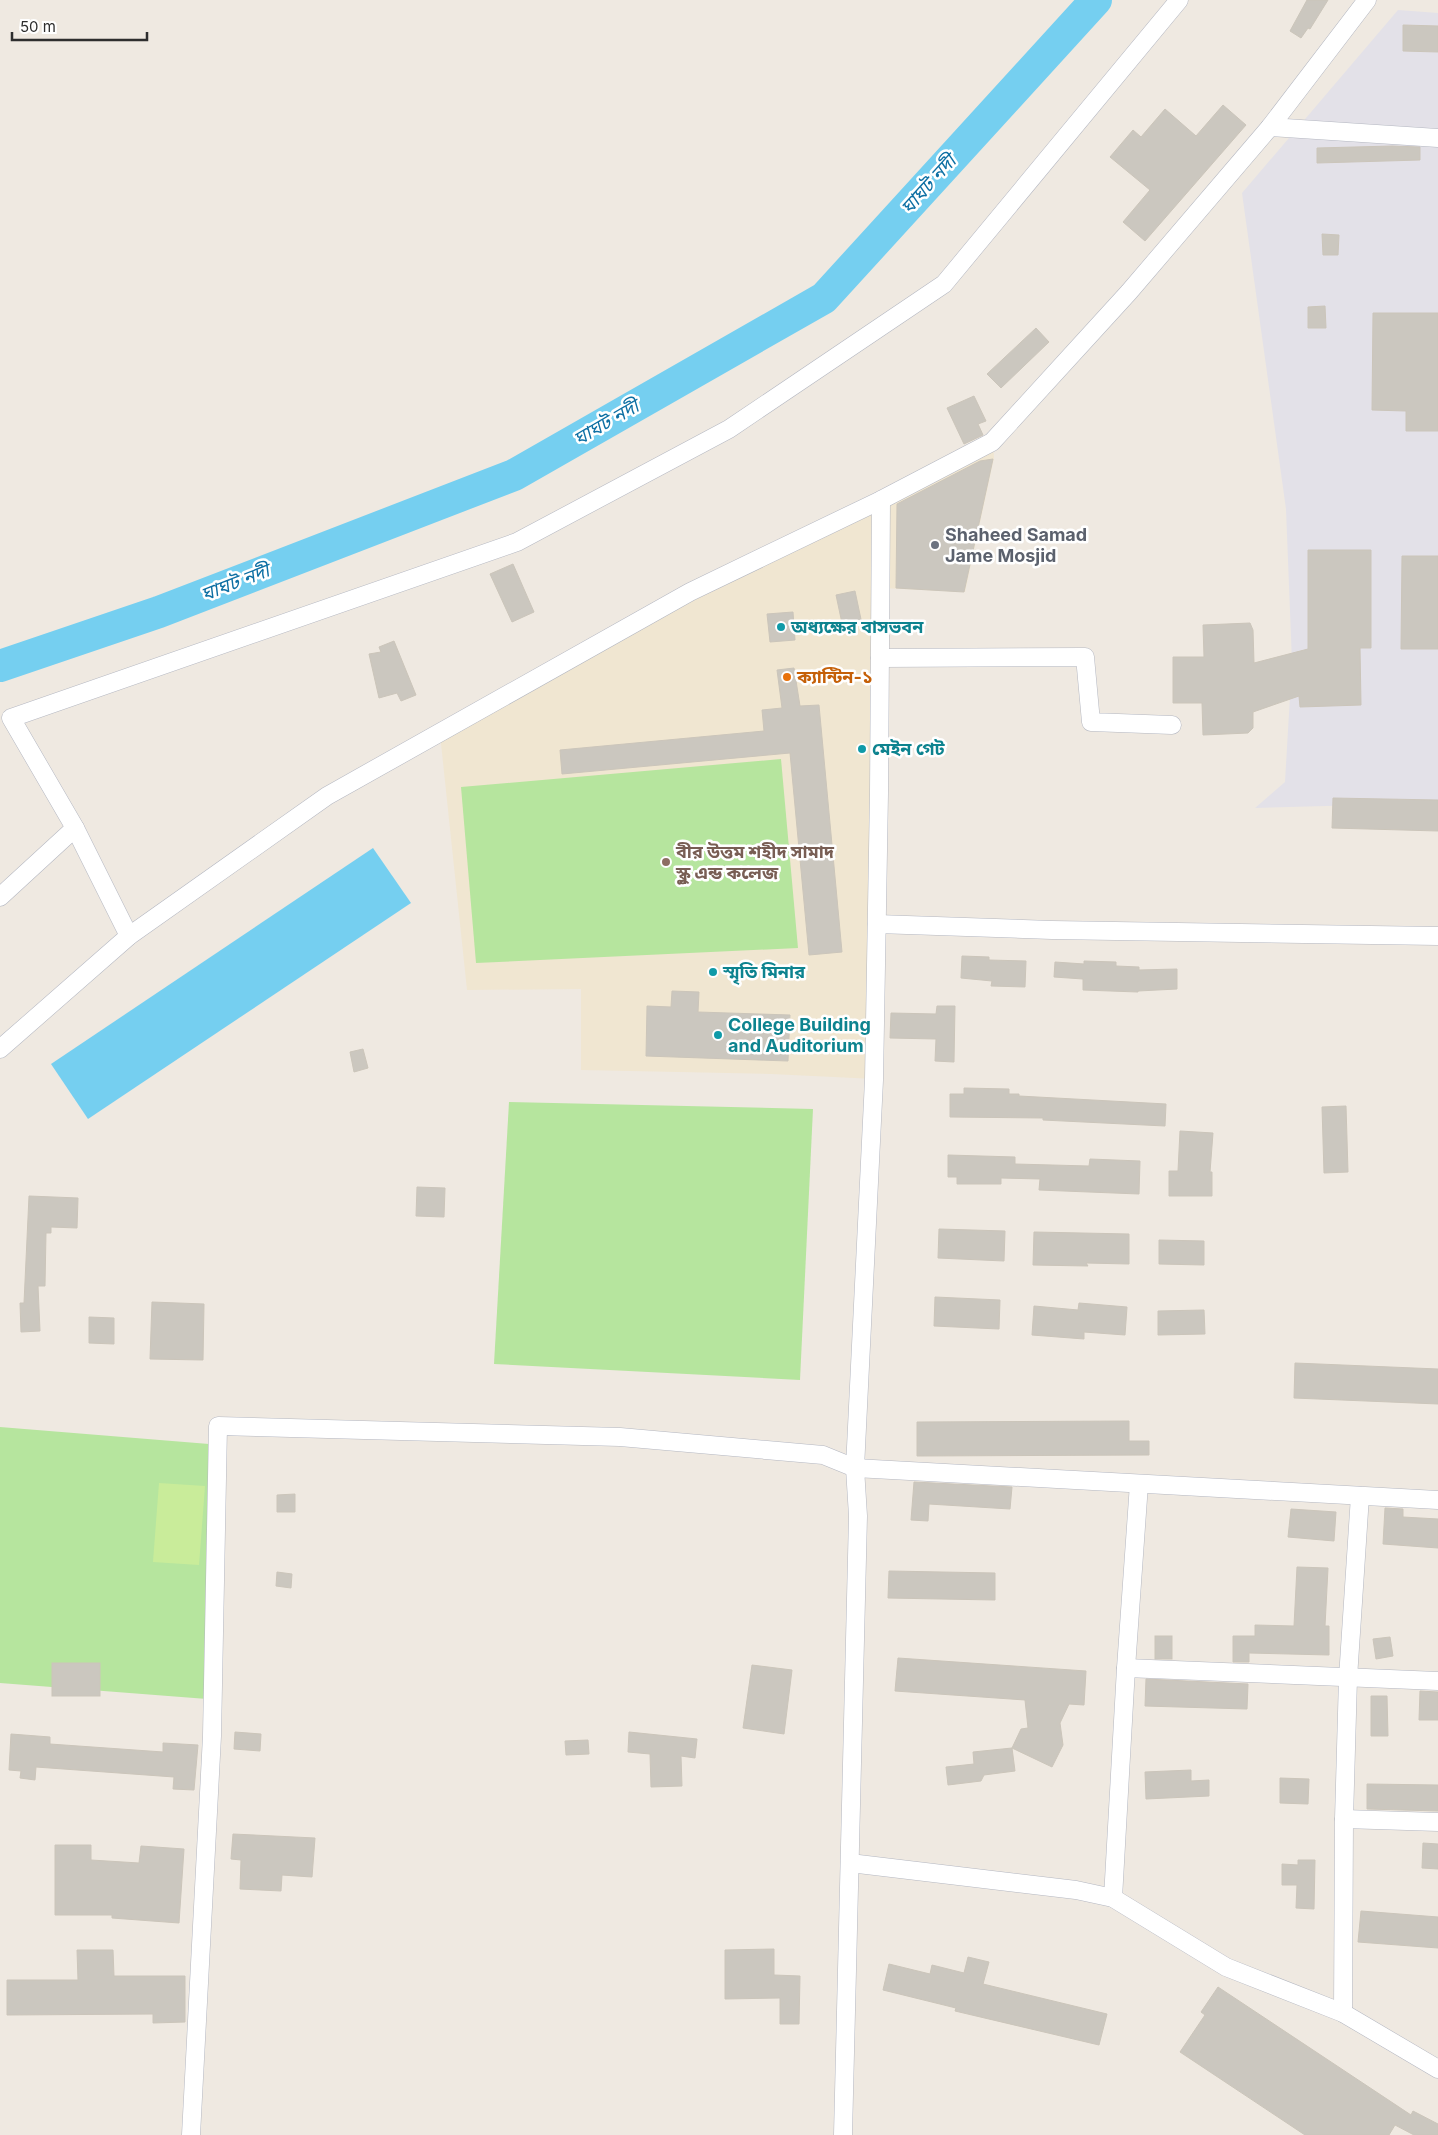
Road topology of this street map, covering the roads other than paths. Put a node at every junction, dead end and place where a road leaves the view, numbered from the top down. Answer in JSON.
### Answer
{"nodes":[{"id":1,"x":1180,"y":0,"type":"edge"},
{"id":2,"x":1367,"y":0,"type":"edge"},
{"id":3,"x":1270,"y":127,"type":"junction"},
{"id":4,"x":1438,"y":138,"type":"edge"},
{"id":5,"x":881,"y":500,"type":"junction"},
{"id":6,"x":880,"y":658,"type":"junction"},
{"id":7,"x":1172,"y":725,"type":"dead end"},
{"id":8,"x":75,"y":828,"type":"junction"},
{"id":9,"x":0,"y":897,"type":"edge"},
{"id":10,"x":877,"y":924,"type":"junction"},
{"id":11,"x":129,"y":936,"type":"junction"},
{"id":12,"x":1438,"y":936,"type":"edge"},
{"id":13,"x":0,"y":1049,"type":"edge"},
{"id":14,"x":856,"y":1468,"type":"junction"},
{"id":15,"x":1139,"y":1484,"type":"junction"},
{"id":16,"x":1360,"y":1496,"type":"junction"},
{"id":17,"x":1438,"y":1500,"type":"edge"},
{"id":18,"x":1126,"y":1668,"type":"junction"},
{"id":19,"x":1348,"y":1678,"type":"junction"},
{"id":20,"x":1438,"y":1681,"type":"edge"},
{"id":21,"x":1344,"y":1820,"type":"junction"},
{"id":22,"x":1438,"y":1822,"type":"edge"},
{"id":23,"x":850,"y":1863,"type":"junction"},
{"id":24,"x":1113,"y":1898,"type":"junction"},
{"id":25,"x":1343,"y":2013,"type":"junction"},
{"id":26,"x":1438,"y":2069,"type":"edge"},
{"id":27,"x":191,"y":2135,"type":"edge"},
{"id":28,"x":843,"y":2135,"type":"edge"}],
"edges":[{"from":1,"to":8,"type":"street"},
{"from":2,"to":3,"type":"street"},
{"from":3,"to":4,"type":"street"},
{"from":3,"to":5,"type":"street"},
{"from":5,"to":6,"type":"street"},
{"from":5,"to":11,"type":"street"},
{"from":6,"to":7,"type":"street"},
{"from":6,"to":10,"type":"street"},
{"from":8,"to":9,"type":"street"},
{"from":8,"to":11,"type":"street"},
{"from":10,"to":12,"type":"street"},
{"from":10,"to":14,"type":"street"},
{"from":11,"to":13,"type":"street"},
{"from":14,"to":15,"type":"street"},
{"from":14,"to":23,"type":"street"},
{"from":14,"to":27,"type":"street"},
{"from":15,"to":16,"type":"street"},
{"from":15,"to":18,"type":"street"},
{"from":16,"to":17,"type":"street"},
{"from":16,"to":19,"type":"street"},
{"from":18,"to":19,"type":"street"},
{"from":18,"to":24,"type":"street"},
{"from":19,"to":20,"type":"street"},
{"from":19,"to":21,"type":"street"},
{"from":21,"to":22,"type":"street"},
{"from":21,"to":25,"type":"street"},
{"from":23,"to":24,"type":"street"},
{"from":23,"to":28,"type":"street"},
{"from":24,"to":25,"type":"street"},
{"from":25,"to":26,"type":"street"}]}
